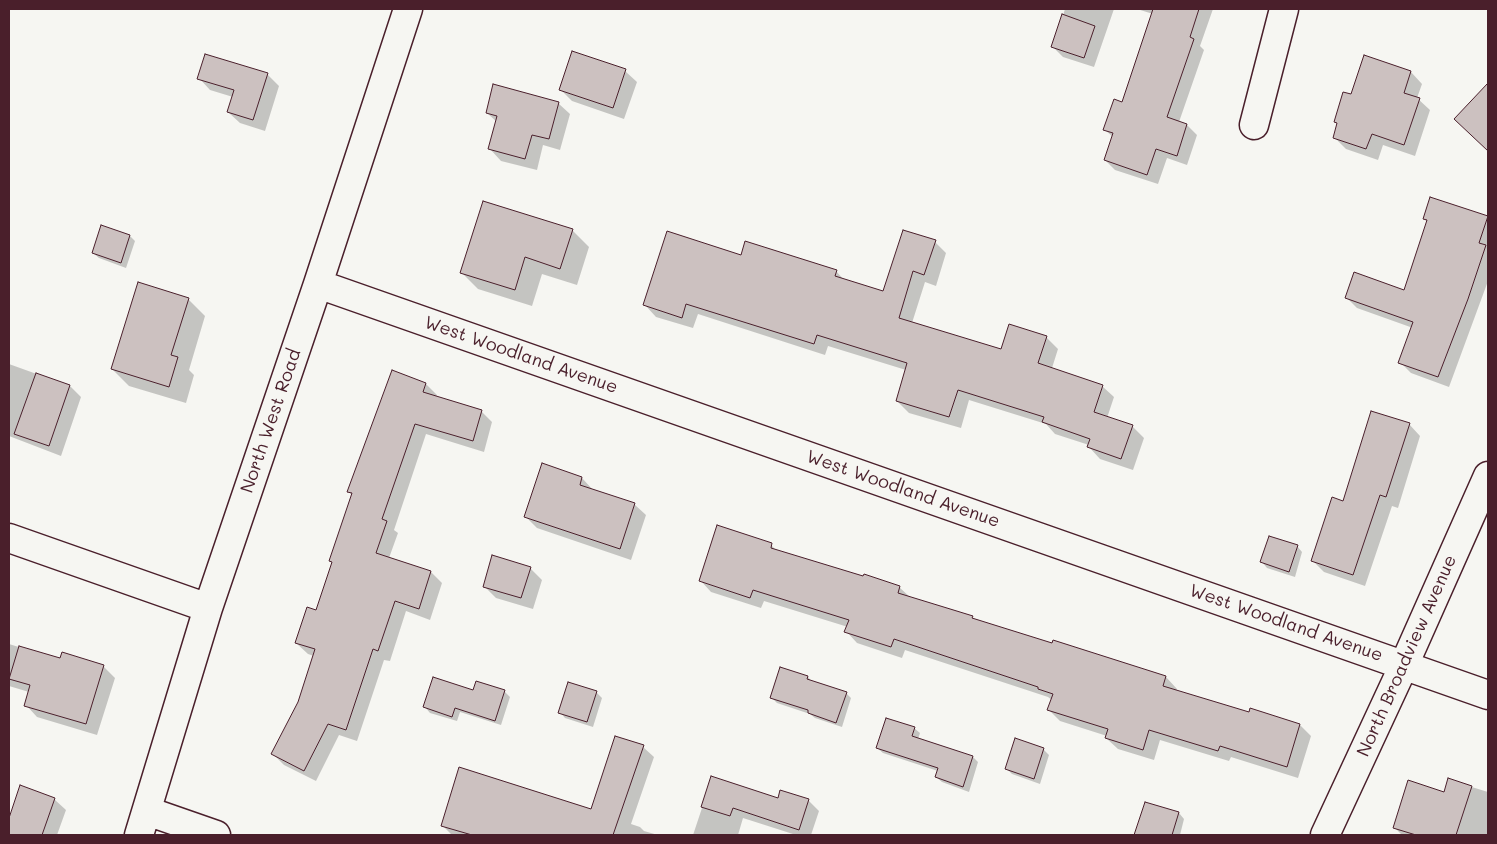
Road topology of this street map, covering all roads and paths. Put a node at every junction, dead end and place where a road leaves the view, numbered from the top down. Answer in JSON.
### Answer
{"nodes":[{"id":1,"x":408,"y":9,"type":"edge"},
{"id":2,"x":1284,"y":9,"type":"edge"},
{"id":3,"x":1254,"y":125,"type":"dead end"},
{"id":4,"x":318,"y":284,"type":"junction"},
{"id":5,"x":1488,"y":476,"type":"edge"},
{"id":6,"x":9,"y":538,"type":"edge"},
{"id":7,"x":208,"y":608,"type":"junction"},
{"id":8,"x":1404,"y":664,"type":"junction"},
{"id":9,"x":1488,"y":695,"type":"edge"},
{"id":10,"x":143,"y":823,"type":"edge"},
{"id":11,"x":216,"y":835,"type":"edge"},
{"id":12,"x":1325,"y":835,"type":"edge"}],
"edges":[{"from":1,"to":4,"type":"street","name":"North West Road"},
{"from":2,"to":3,"type":"street"},
{"from":4,"to":7,"type":"street","name":"North West Road"},
{"from":4,"to":8,"type":"street","name":"West Woodland Avenue"},
{"from":5,"to":8,"type":"street","name":"North Broadview Avenue"},
{"from":6,"to":7,"type":"street"},
{"from":7,"to":10,"type":"street","name":"North West Road"},
{"from":8,"to":9,"type":"street","name":"West Woodland Avenue"},
{"from":8,"to":12,"type":"street","name":"North Broadview Avenue"},
{"from":10,"to":11,"type":"street"}]}
